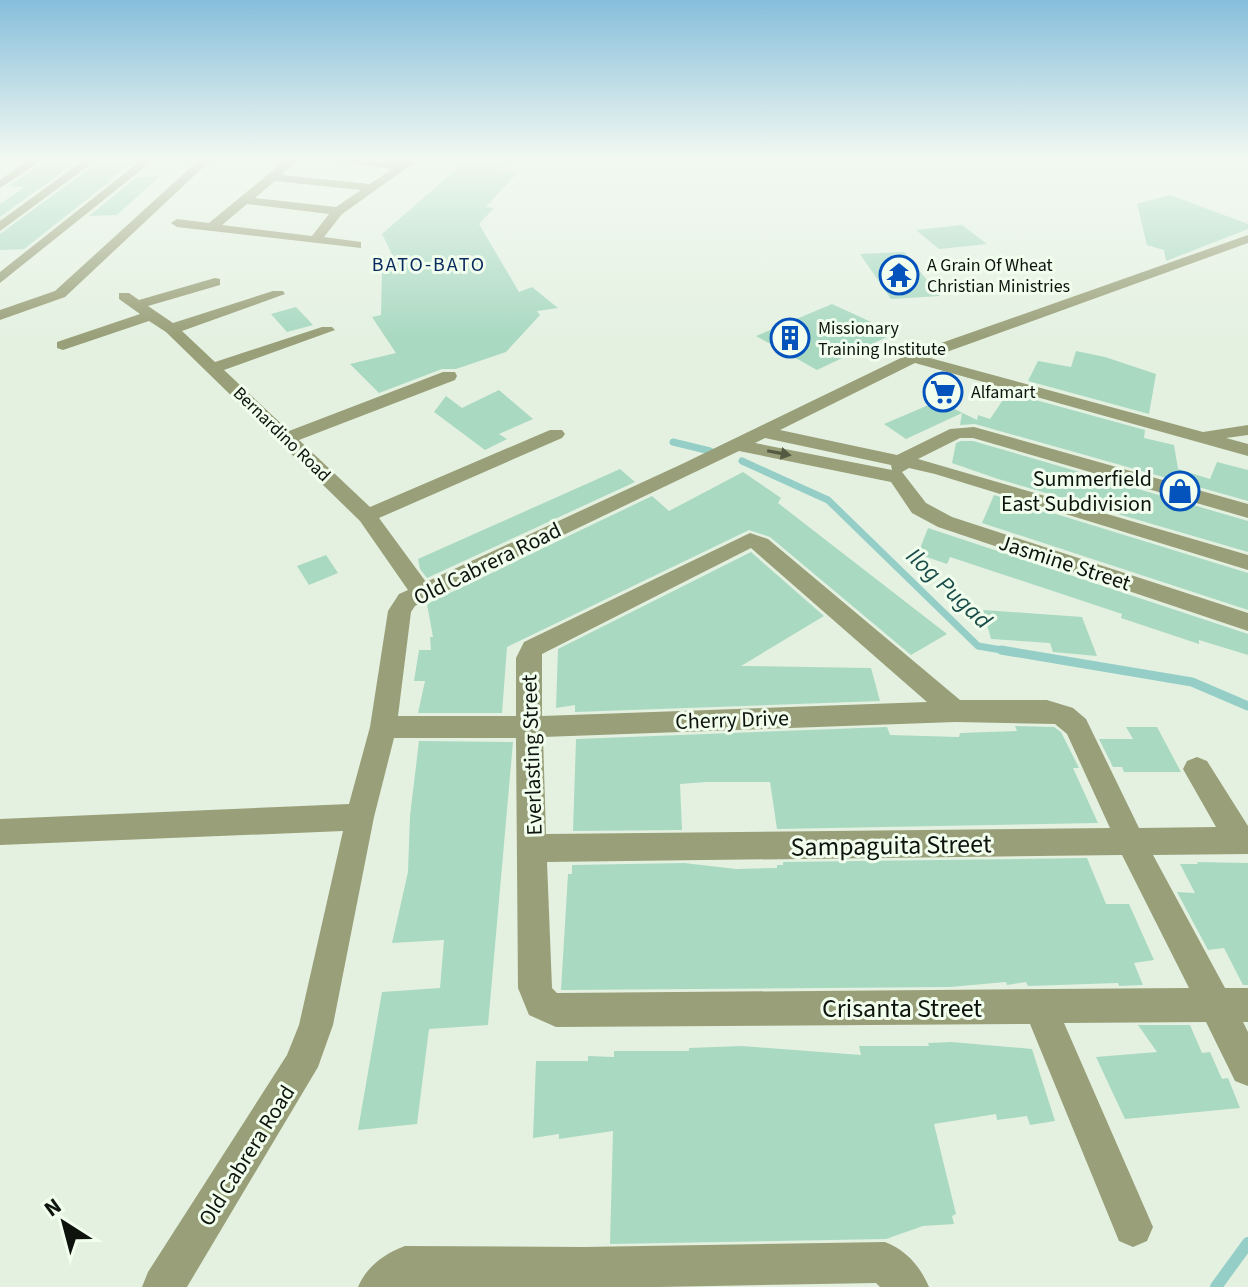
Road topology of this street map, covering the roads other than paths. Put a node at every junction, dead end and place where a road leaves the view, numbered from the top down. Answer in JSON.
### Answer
{"nodes":[{"id":1,"x":76,"y":218,"type":"edge"},
{"id":2,"x":143,"y":218,"type":"edge"},
{"id":3,"x":223,"y":218,"type":"edge"},
{"id":4,"x":332,"y":218,"type":"edge"},
{"id":5,"x":177,"y":223,"type":"dead end"},
{"id":6,"x":212,"y":227,"type":"junction"},
{"id":7,"x":1248,"y":239,"type":"edge"},
{"id":8,"x":315,"y":240,"type":"junction"},
{"id":9,"x":356,"y":245,"type":"dead end"},
{"id":10,"x":0,"y":279,"type":"edge"},
{"id":11,"x":215,"y":282,"type":"dead end"},
{"id":12,"x":15,"y":294,"type":"dead end"},
{"id":13,"x":60,"y":294,"type":"junction"},
{"id":14,"x":278,"y":294,"type":"dead end"},
{"id":15,"x":137,"y":305,"type":"junction"},
{"id":16,"x":0,"y":315,"type":"edge"},
{"id":17,"x":171,"y":329,"type":"junction"},
{"id":18,"x":327,"y":330,"type":"dead end"},
{"id":19,"x":63,"y":345,"type":"dead end"},
{"id":20,"x":913,"y":358,"type":"junction"},
{"id":21,"x":213,"y":368,"type":"junction"},
{"id":22,"x":449,"y":376,"type":"dead end"},
{"id":23,"x":1248,"y":430,"type":"edge"},
{"id":24,"x":763,"y":432,"type":"junction"},
{"id":25,"x":556,"y":434,"type":"dead end"},
{"id":26,"x":1196,"y":437,"type":"junction"},
{"id":27,"x":288,"y":438,"type":"junction"},
{"id":28,"x":738,"y":445,"type":"junction"},
{"id":29,"x":1248,"y":450,"type":"edge"},
{"id":30,"x":900,"y":469,"type":"junction"},
{"id":31,"x":1248,"y":511,"type":"edge"},
{"id":32,"x":367,"y":516,"type":"junction"},
{"id":33,"x":1248,"y":563,"type":"edge"},
{"id":34,"x":421,"y":591,"type":"junction"},
{"id":35,"x":1248,"y":622,"type":"edge"},
{"id":36,"x":955,"y":711,"type":"junction"},
{"id":37,"x":383,"y":727,"type":"junction"},
{"id":38,"x":529,"y":727,"type":"junction"},
{"id":39,"x":1197,"y":769,"type":"dead end"},
{"id":40,"x":360,"y":817,"type":"junction"},
{"id":41,"x":0,"y":832,"type":"edge"},
{"id":42,"x":1243,"y":840,"type":"edge"},
{"id":43,"x":1131,"y":842,"type":"junction"},
{"id":44,"x":533,"y":848,"type":"junction"},
{"id":45,"x":1232,"y":1005,"type":"edge"},
{"id":46,"x":1040,"y":1007,"type":"junction"},
{"id":47,"x":556,"y":1010,"type":"joint"},
{"id":48,"x":1248,"y":1068,"type":"edge"},
{"id":49,"x":1133,"y":1227,"type":"dead end"},
{"id":50,"x":163,"y":1287,"type":"edge"},
{"id":51,"x":379,"y":1287,"type":"edge"},
{"id":52,"x":908,"y":1287,"type":"edge"}],
"edges":[{"from":1,"to":10,"type":"street"},
{"from":2,"to":13,"type":"street"},
{"from":3,"to":6,"type":"street"},
{"from":4,"to":8,"type":"street"},
{"from":5,"to":6,"type":"street"},
{"from":6,"to":8,"type":"street"},
{"from":7,"to":20,"type":"street","name":"Old Cabrera Road"},
{"from":8,"to":9,"type":"street"},
{"from":11,"to":15,"type":"street"},
{"from":12,"to":13,"type":"street"},
{"from":13,"to":16,"type":"street"},
{"from":14,"to":17,"type":"street"},
{"from":15,"to":17,"type":"street","name":"Bernardino Road"},
{"from":15,"to":19,"type":"street"},
{"from":17,"to":21,"type":"street","name":"Bernardino Road"},
{"from":18,"to":21,"type":"street"},
{"from":20,"to":24,"type":"street","name":"Old Cabrera Road"},
{"from":20,"to":26,"type":"street"},
{"from":21,"to":27,"type":"street","name":"Bernardino Road"},
{"from":22,"to":27,"type":"street"},
{"from":23,"to":26,"type":"street"},
{"from":24,"to":28,"type":"street","name":"Old Cabrera Road"},
{"from":24,"to":30,"type":"street"},
{"from":25,"to":32,"type":"street"},
{"from":26,"to":29,"type":"street"},
{"from":27,"to":32,"type":"street","name":"Bernardino Road"},
{"from":28,"to":30,"type":"street","one_way":true},
{"from":28,"to":34,"type":"street","name":"Old Cabrera Road"},
{"from":30,"to":31,"type":"street"},
{"from":30,"to":33,"type":"street"},
{"from":30,"to":35,"type":"street","name":"Jasmine Street"},
{"from":32,"to":34,"type":"street","name":"Bernardino Road"},
{"from":34,"to":37,"type":"street","name":"Old Cabrera Road"},
{"from":36,"to":38,"type":"street","name":"Cherry Drive"},
{"from":36,"to":38,"type":"street","name":"Everlasting Street"},
{"from":36,"to":43,"type":"street","name":"Cherry Drive"},
{"from":37,"to":38,"type":"street","name":"Cherry Drive"},
{"from":37,"to":40,"type":"street","name":"Old Cabrera Road"},
{"from":38,"to":44,"type":"street","name":"Everlasting Street"},
{"from":39,"to":42,"type":"street"},
{"from":40,"to":41,"type":"street"},
{"from":40,"to":50,"type":"street","name":"Old Cabrera Road"},
{"from":42,"to":43,"type":"street","name":"Sampaguita Street"},
{"from":43,"to":44,"type":"street","name":"Sampaguita Street"},
{"from":43,"to":45,"type":"street"},
{"from":44,"to":47,"type":"street","name":"Everlasting Street"},
{"from":45,"to":46,"type":"street","name":"Crisanta Street"},
{"from":45,"to":48,"type":"street"},
{"from":46,"to":47,"type":"street","name":"Crisanta Street"},
{"from":46,"to":49,"type":"street"},
{"from":51,"to":52,"type":"street"}]}
